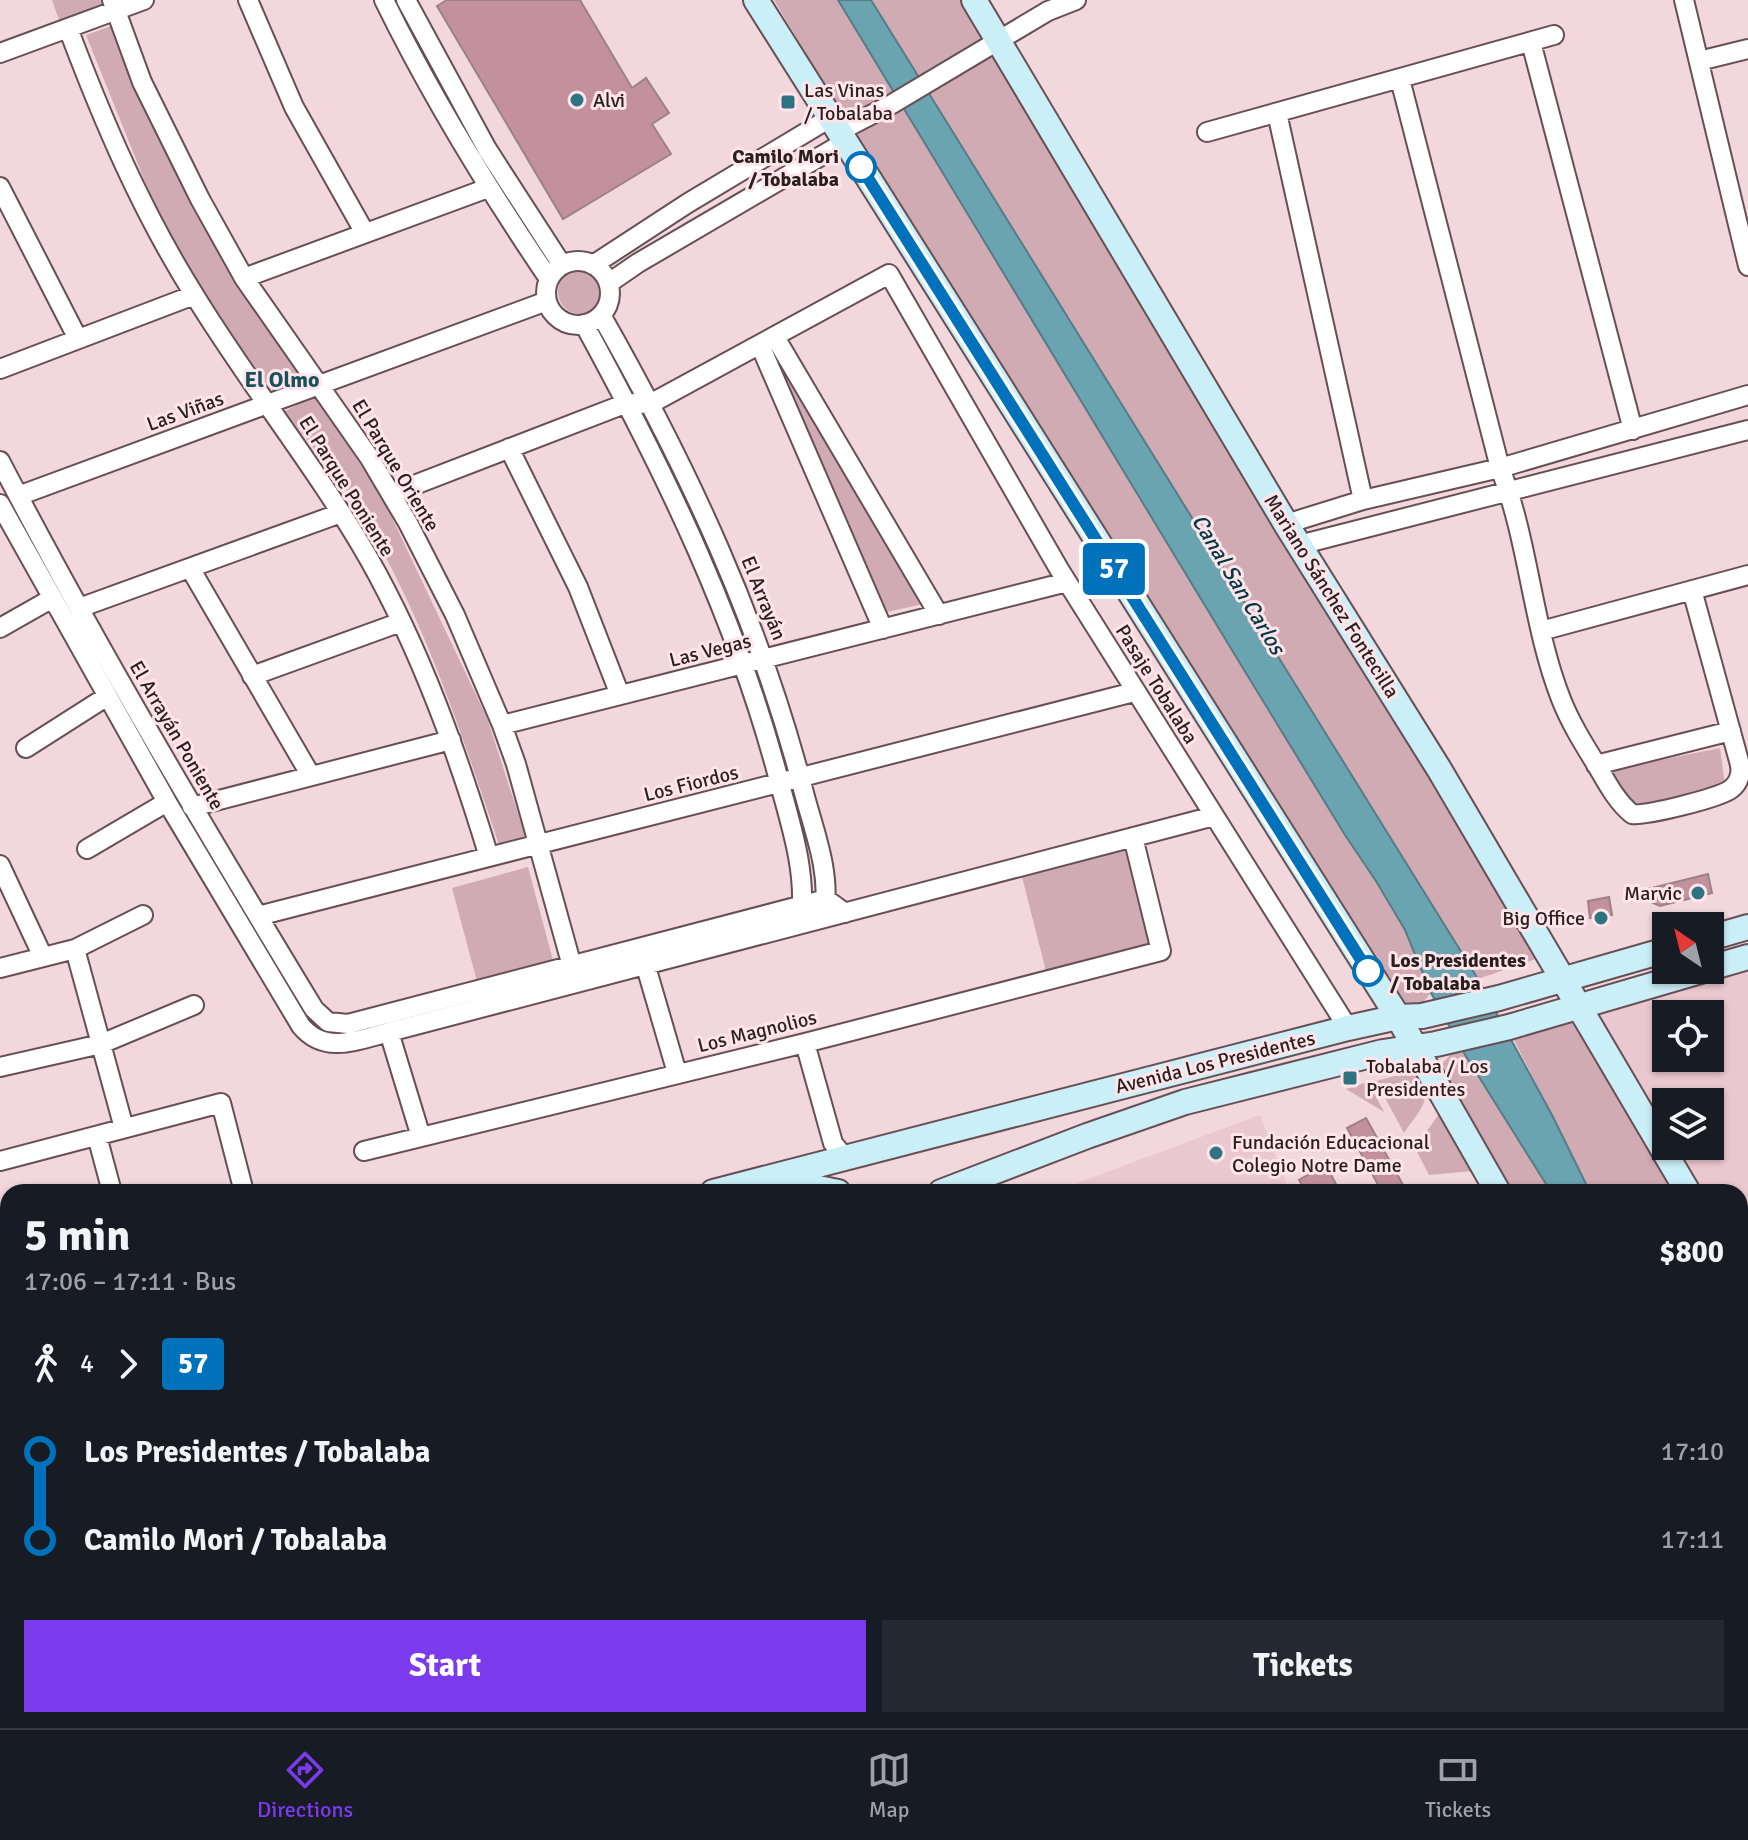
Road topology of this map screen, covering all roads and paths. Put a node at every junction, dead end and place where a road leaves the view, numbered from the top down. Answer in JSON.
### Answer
{"nodes":[{"id":1,"x":144,"y":0,"type":"edge"},
{"id":2,"x":248,"y":0,"type":"edge"},
{"id":3,"x":384,"y":0,"type":"edge"},
{"id":4,"x":406,"y":0,"type":"edge"},
{"id":5,"x":756,"y":0,"type":"edge"},
{"id":6,"x":974,"y":0,"type":"edge"},
{"id":7,"x":1076,"y":0,"type":"edge"},
{"id":8,"x":1684,"y":0,"type":"edge"},
{"id":9,"x":113,"y":5,"type":"edge"},
{"id":10,"x":68,"y":28,"type":"junction"},
{"id":11,"x":1554,"y":35,"type":"dead end"},
{"id":12,"x":998,"y":40,"type":"junction"},
{"id":13,"x":1531,"y":42,"type":"junction"},
{"id":14,"x":1748,"y":49,"type":"edge"},
{"id":15,"x":0,"y":53,"type":"edge"},
{"id":16,"x":1699,"y":61,"type":"junction"},
{"id":17,"x":1400,"y":79,"type":"junction"},
{"id":18,"x":1277,"y":113,"type":"junction"},
{"id":19,"x":838,"y":131,"type":"junction"},
{"id":20,"x":1207,"y":132,"type":"dead end"},
{"id":21,"x":734,"y":177,"type":"junction"},
{"id":22,"x":0,"y":187,"type":"edge"},
{"id":23,"x":488,"y":188,"type":"junction"},
{"id":24,"x":746,"y":199,"type":"junction"},
{"id":25,"x":365,"y":233,"type":"junction"},
{"id":26,"x":1747,"y":258,"type":"edge"},
{"id":27,"x":593,"y":265,"type":"junction"},
{"id":28,"x":556,"y":272,"type":"junction"},
{"id":29,"x":244,"y":278,"type":"junction"},
{"id":30,"x":609,"y":283,"type":"junction"},
{"id":31,"x":194,"y":295,"type":"junction"},
{"id":32,"x":547,"y":301,"type":"junction"},
{"id":33,"x":592,"y":320,"type":"junction"},
{"id":34,"x":78,"y":339,"type":"junction"},
{"id":35,"x":768,"y":341,"type":"junction"},
{"id":36,"x":0,"y":369,"type":"edge"},
{"id":37,"x":319,"y":385,"type":"junction"},
{"id":38,"x":1748,"y":395,"type":"edge"},
{"id":39,"x":627,"y":403,"type":"junction"},
{"id":40,"x":268,"y":404,"type":"junction"},
{"id":41,"x":650,"y":404,"type":"junction"},
{"id":42,"x":1633,"y":430,"type":"junction"},
{"id":43,"x":1748,"y":430,"type":"edge"},
{"id":44,"x":509,"y":448,"type":"junction"},
{"id":45,"x":0,"y":461,"type":"edge"},
{"id":46,"x":1500,"y":468,"type":"junction"},
{"id":47,"x":1509,"y":491,"type":"junction"},
{"id":48,"x":391,"y":494,"type":"junction"},
{"id":49,"x":18,"y":496,"type":"junction"},
{"id":50,"x":1363,"y":500,"type":"junction"},
{"id":51,"x":0,"y":504,"type":"edge"},
{"id":52,"x":341,"y":513,"type":"junction"},
{"id":53,"x":1286,"y":524,"type":"junction"},
{"id":54,"x":1299,"y":545,"type":"junction"},
{"id":55,"x":190,"y":568,"type":"junction"},
{"id":56,"x":1748,"y":575,"type":"edge"},
{"id":57,"x":1067,"y":582,"type":"junction"},
{"id":58,"x":1692,"y":590,"type":"junction"},
{"id":59,"x":51,"y":599,"type":"junction"},
{"id":60,"x":79,"y":608,"type":"junction"},
{"id":61,"x":939,"y":615,"type":"junction"},
{"id":62,"x":401,"y":622,"type":"junction"},
{"id":63,"x":0,"y":628,"type":"edge"},
{"id":64,"x":883,"y":629,"type":"junction"},
{"id":65,"x":1541,"y":631,"type":"junction"},
{"id":66,"x":765,"y":659,"type":"junction"},
{"id":67,"x":743,"y":664,"type":"junction"},
{"id":68,"x":252,"y":676,"type":"junction"},
{"id":69,"x":1134,"y":692,"type":"junction"},
{"id":70,"x":620,"y":695,"type":"junction"},
{"id":71,"x":106,"y":697,"type":"junction"},
{"id":72,"x":502,"y":725,"type":"junction"},
{"id":73,"x":1731,"y":731,"type":"junction"},
{"id":74,"x":451,"y":740,"type":"junction"},
{"id":75,"x":26,"y":748,"type":"dead end"},
{"id":76,"x":1596,"y":765,"type":"junction"},
{"id":77,"x":311,"y":776,"type":"junction"},
{"id":78,"x":800,"y":777,"type":"junction"},
{"id":79,"x":780,"y":782,"type":"junction"},
{"id":80,"x":167,"y":802,"type":"junction"},
{"id":81,"x":192,"y":807,"type":"junction"},
{"id":82,"x":1214,"y":816,"type":"junction"},
{"id":83,"x":1133,"y":837,"type":"junction"},
{"id":84,"x":539,"y":844,"type":"junction"},
{"id":85,"x":87,"y":849,"type":"dead end"},
{"id":86,"x":489,"y":857,"type":"junction"},
{"id":87,"x":0,"y":865,"type":"edge"},
{"id":88,"x":802,"y":905,"type":"junction"},
{"id":89,"x":824,"y":909,"type":"junction"},
{"id":90,"x":143,"y":915,"type":"dead end"},
{"id":91,"x":258,"y":916,"type":"junction"},
{"id":92,"x":800,"y":924,"type":"junction"},
{"id":93,"x":1748,"y":927,"type":"edge"},
{"id":94,"x":1724,"y":934,"type":"edge"},
{"id":95,"x":75,"y":949,"type":"junction"},
{"id":96,"x":1652,"y":954,"type":"edge"},
{"id":97,"x":643,"y":956,"type":"junction"},
{"id":98,"x":43,"y":957,"type":"junction"},
{"id":99,"x":1748,"y":957,"type":"edge"},
{"id":100,"x":1724,"y":964,"type":"edge"},
{"id":101,"x":0,"y":968,"type":"edge"},
{"id":102,"x":574,"y":974,"type":"junction"},
{"id":103,"x":1564,"y":979,"type":"junction"},
{"id":104,"x":1656,"y":984,"type":"edge"},
{"id":105,"x":194,"y":1005,"type":"dead end"},
{"id":106,"x":1580,"y":1006,"type":"junction"},
{"id":107,"x":1398,"y":1017,"type":"junction"},
{"id":108,"x":1348,"y":1028,"type":"junction"},
{"id":109,"x":389,"y":1032,"type":"junction"},
{"id":110,"x":1302,"y":1041,"type":"junction"},
{"id":111,"x":805,"y":1043,"type":"junction"},
{"id":112,"x":101,"y":1044,"type":"junction"},
{"id":113,"x":1414,"y":1045,"type":"junction"},
{"id":114,"x":1245,"y":1054,"type":"junction"},
{"id":115,"x":0,"y":1067,"type":"edge"},
{"id":116,"x":1300,"y":1072,"type":"junction"},
{"id":117,"x":677,"y":1073,"type":"junction"},
{"id":118,"x":1253,"y":1084,"type":"junction"},
{"id":119,"x":124,"y":1128,"type":"junction"},
{"id":120,"x":97,"y":1136,"type":"junction"},
{"id":121,"x":421,"y":1137,"type":"junction"},
{"id":122,"x":364,"y":1151,"type":"dead end"},
{"id":123,"x":845,"y":1158,"type":"junction"},
{"id":124,"x":0,"y":1161,"type":"edge"},
{"id":125,"x":764,"y":1179,"type":"junction"},
{"id":126,"x":110,"y":1184,"type":"edge"},
{"id":127,"x":242,"y":1184,"type":"edge"},
{"id":128,"x":744,"y":1184,"type":"edge"},
{"id":129,"x":804,"y":1184,"type":"edge"},
{"id":130,"x":843,"y":1184,"type":"edge"},
{"id":131,"x":962,"y":1184,"type":"edge"},
{"id":132,"x":1493,"y":1184,"type":"edge"},
{"id":133,"x":1683,"y":1184,"type":"edge"}],
"edges":[{"from":1,"to":9,"type":"street"},
{"from":2,"to":25,"type":"street"},
{"from":3,"to":23,"type":"street"},
{"from":4,"to":28,"type":"street"},
{"from":5,"to":19,"type":"street"},
{"from":6,"to":12,"type":"street","name":"Mariano Sánchez Fontecilla"},
{"from":7,"to":12,"type":"street"},
{"from":8,"to":16,"type":"street"},
{"from":9,"to":10,"type":"street"},
{"from":9,"to":29,"type":"street","name":"El Parque Oriente"},
{"from":10,"to":15,"type":"street"},
{"from":10,"to":31,"type":"street","name":"El Parque Poniente"},
{"from":11,"to":13,"type":"street"},
{"from":12,"to":19,"type":"street"},
{"from":12,"to":53,"type":"street","name":"Mariano Sánchez Fontecilla"},
{"from":13,"to":17,"type":"street"},
{"from":13,"to":42,"type":"street"},
{"from":14,"to":16,"type":"street"},
{"from":16,"to":26,"type":"street"},
{"from":17,"to":18,"type":"street"},
{"from":17,"to":46,"type":"street"},
{"from":18,"to":20,"type":"street"},
{"from":18,"to":50,"type":"street"},
{"from":19,"to":21,"type":"street"},
{"from":19,"to":24,"type":"street"},
{"from":19,"to":107,"type":"street"},
{"from":21,"to":24,"type":"street"},
{"from":21,"to":27,"type":"street"},
{"from":22,"to":34,"type":"street"},
{"from":23,"to":25,"type":"street"},
{"from":23,"to":28,"type":"street"},
{"from":24,"to":30,"type":"street"},
{"from":25,"to":29,"type":"street"},
{"from":27,"to":28,"type":"street"},
{"from":27,"to":30,"type":"street"},
{"from":28,"to":32,"type":"street"},
{"from":29,"to":37,"type":"street","name":"El Parque Oriente"},
{"from":30,"to":33,"type":"street"},
{"from":31,"to":34,"type":"street"},
{"from":31,"to":40,"type":"street","name":"El Parque Poniente"},
{"from":32,"to":33,"type":"street"},
{"from":32,"to":37,"type":"street","name":"Las Viñas"},
{"from":33,"to":39,"type":"street","name":"El Arrayán"},
{"from":33,"to":41,"type":"street","name":"El Arrayán"},
{"from":34,"to":36,"type":"street"},
{"from":35,"to":41,"type":"street"},
{"from":35,"to":57,"type":"street","name":"Pasaje Tobalaba"},
{"from":35,"to":61,"type":"street"},
{"from":35,"to":64,"type":"street"},
{"from":37,"to":40,"type":"street","name":"Las Viñas"},
{"from":37,"to":48,"type":"street","name":"El Parque Oriente"},
{"from":38,"to":42,"type":"street"},
{"from":39,"to":41,"type":"street"},
{"from":39,"to":44,"type":"street"},
{"from":39,"to":67,"type":"street","name":"El Arrayán"},
{"from":40,"to":49,"type":"street","name":"Las Viñas"},
{"from":40,"to":52,"type":"street","name":"El Parque Poniente"},
{"from":41,"to":66,"type":"street","name":"El Arrayán"},
{"from":42,"to":46,"type":"street"},
{"from":43,"to":47,"type":"street"},
{"from":44,"to":48,"type":"street"},
{"from":44,"to":70,"type":"street"},
{"from":45,"to":49,"type":"street","name":"El Arrayán Poniente"},
{"from":46,"to":47,"type":"street"},
{"from":46,"to":50,"type":"street"},
{"from":47,"to":54,"type":"street"},
{"from":47,"to":65,"type":"street"},
{"from":48,"to":72,"type":"street","name":"El Parque Oriente"},
{"from":49,"to":60,"type":"street","name":"El Arrayán Poniente"},
{"from":50,"to":53,"type":"street"},
{"from":51,"to":59,"type":"street","name":"El Arrayán Poniente"},
{"from":52,"to":55,"type":"street"},
{"from":52,"to":62,"type":"street","name":"El Parque Poniente"},
{"from":53,"to":54,"type":"street","name":"Mariano Sánchez Fontecilla"},
{"from":54,"to":103,"type":"street","name":"Mariano Sánchez Fontecilla"},
{"from":55,"to":60,"type":"street"},
{"from":55,"to":68,"type":"street"},
{"from":56,"to":58,"type":"street"},
{"from":57,"to":61,"type":"street","name":"Las Vegas"},
{"from":57,"to":69,"type":"street","name":"Pasaje Tobalaba"},
{"from":58,"to":65,"type":"street"},
{"from":58,"to":73,"type":"street"},
{"from":59,"to":63,"type":"street"},
{"from":59,"to":71,"type":"street","name":"El Arrayán Poniente"},
{"from":60,"to":81,"type":"street","name":"El Arrayán Poniente"},
{"from":61,"to":64,"type":"street","name":"Las Vegas"},
{"from":62,"to":68,"type":"street"},
{"from":62,"to":74,"type":"street","name":"El Parque Poniente"},
{"from":64,"to":66,"type":"street","name":"Las Vegas"},
{"from":65,"to":76,"type":"street"},
{"from":66,"to":67,"type":"street","name":"Las Vegas"},
{"from":66,"to":78,"type":"street","name":"El Arrayán"},
{"from":67,"to":70,"type":"street","name":"Las Vegas"},
{"from":67,"to":79,"type":"street","name":"El Arrayán"},
{"from":68,"to":77,"type":"street"},
{"from":69,"to":78,"type":"street","name":"Los Fiordos"},
{"from":69,"to":82,"type":"street","name":"Pasaje Tobalaba"},
{"from":70,"to":72,"type":"street","name":"Las Vegas"},
{"from":71,"to":75,"type":"street"},
{"from":71,"to":80,"type":"street","name":"El Arrayán Poniente"},
{"from":72,"to":84,"type":"street","name":"El Parque Oriente"},
{"from":73,"to":76,"type":"street"},
{"from":73,"to":76,"type":"street"},
{"from":74,"to":77,"type":"street"},
{"from":74,"to":86,"type":"street","name":"El Parque Poniente"},
{"from":77,"to":81,"type":"street"},
{"from":78,"to":79,"type":"street","name":"Los Fiordos"},
{"from":78,"to":89,"type":"street","name":"El Arrayán"},
{"from":79,"to":84,"type":"street","name":"Los Fiordos"},
{"from":79,"to":88,"type":"street","name":"El Arrayán"},
{"from":80,"to":85,"type":"street"},
{"from":80,"to":109,"type":"street","name":"El Arrayán Poniente"},
{"from":81,"to":91,"type":"street","name":"El Arrayán Poniente"},
{"from":82,"to":83,"type":"street"},
{"from":82,"to":108,"type":"street","name":"Pasaje Tobalaba"},
{"from":83,"to":89,"type":"street"},
{"from":83,"to":111,"type":"street","name":"Los Magnolios"},
{"from":84,"to":86,"type":"street","name":"Los Fiordos"},
{"from":84,"to":102,"type":"street","name":"El Parque Oriente"},
{"from":86,"to":91,"type":"street","name":"Los Fiordos"},
{"from":87,"to":98,"type":"street"},
{"from":88,"to":89,"type":"street"},
{"from":88,"to":92,"type":"street","name":"El Arrayán"},
{"from":88,"to":97,"type":"street"},
{"from":89,"to":92,"type":"street"},
{"from":90,"to":95,"type":"street"},
{"from":91,"to":102,"type":"street","name":"El Arrayán Poniente"},
{"from":92,"to":97,"type":"street"},
{"from":93,"to":94,"type":"street"},
{"from":95,"to":98,"type":"street"},
{"from":95,"to":112,"type":"street"},
{"from":96,"to":103,"type":"street","name":"Avenida Los Presidentes"},
{"from":97,"to":102,"type":"street"},
{"from":97,"to":117,"type":"street"},
{"from":98,"to":101,"type":"street"},
{"from":99,"to":100,"type":"street"},
{"from":102,"to":109,"type":"street"},
{"from":103,"to":106,"type":"street","name":"Mariano Sánchez Fontecilla"},
{"from":103,"to":107,"type":"street","name":"Avenida Los Presidentes"},
{"from":104,"to":106,"type":"street","name":"Avenida Los Presidentes"},
{"from":105,"to":112,"type":"street"},
{"from":106,"to":113,"type":"street","name":"Avenida Los Presidentes"},
{"from":106,"to":133,"type":"street","name":"Mariano Sánchez Fontecilla"},
{"from":107,"to":108,"type":"street","name":"Avenida Los Presidentes"},
{"from":107,"to":113,"type":"street"},
{"from":108,"to":110,"type":"street","name":"Avenida Los Presidentes"},
{"from":109,"to":121,"type":"street"},
{"from":110,"to":114,"type":"street","name":"Avenida Los Presidentes"},
{"from":110,"to":116,"type":"street"},
{"from":111,"to":117,"type":"street","name":"Los Magnolios"},
{"from":111,"to":123,"type":"street"},
{"from":112,"to":115,"type":"street"},
{"from":112,"to":119,"type":"street"},
{"from":113,"to":116,"type":"street","name":"Avenida Los Presidentes"},
{"from":113,"to":132,"type":"street"},
{"from":114,"to":118,"type":"street"},
{"from":114,"to":123,"type":"street","name":"Avenida Los Presidentes"},
{"from":116,"to":118,"type":"street","name":"Avenida Los Presidentes"},
{"from":117,"to":121,"type":"street","name":"Los Magnolios"},
{"from":118,"to":131,"type":"street","name":"Avenida Los Presidentes"},
{"from":119,"to":120,"type":"street"},
{"from":119,"to":127,"type":"street"},
{"from":120,"to":124,"type":"street"},
{"from":120,"to":126,"type":"street"},
{"from":121,"to":122,"type":"street","name":"Los Magnolios"},
{"from":123,"to":125,"type":"street","name":"Avenida Los Presidentes"},
{"from":123,"to":130,"type":"street"},
{"from":125,"to":128,"type":"street","name":"Avenida Los Presidentes"},
{"from":125,"to":129,"type":"street","name":"Avenida Los Presidentes"}]}
